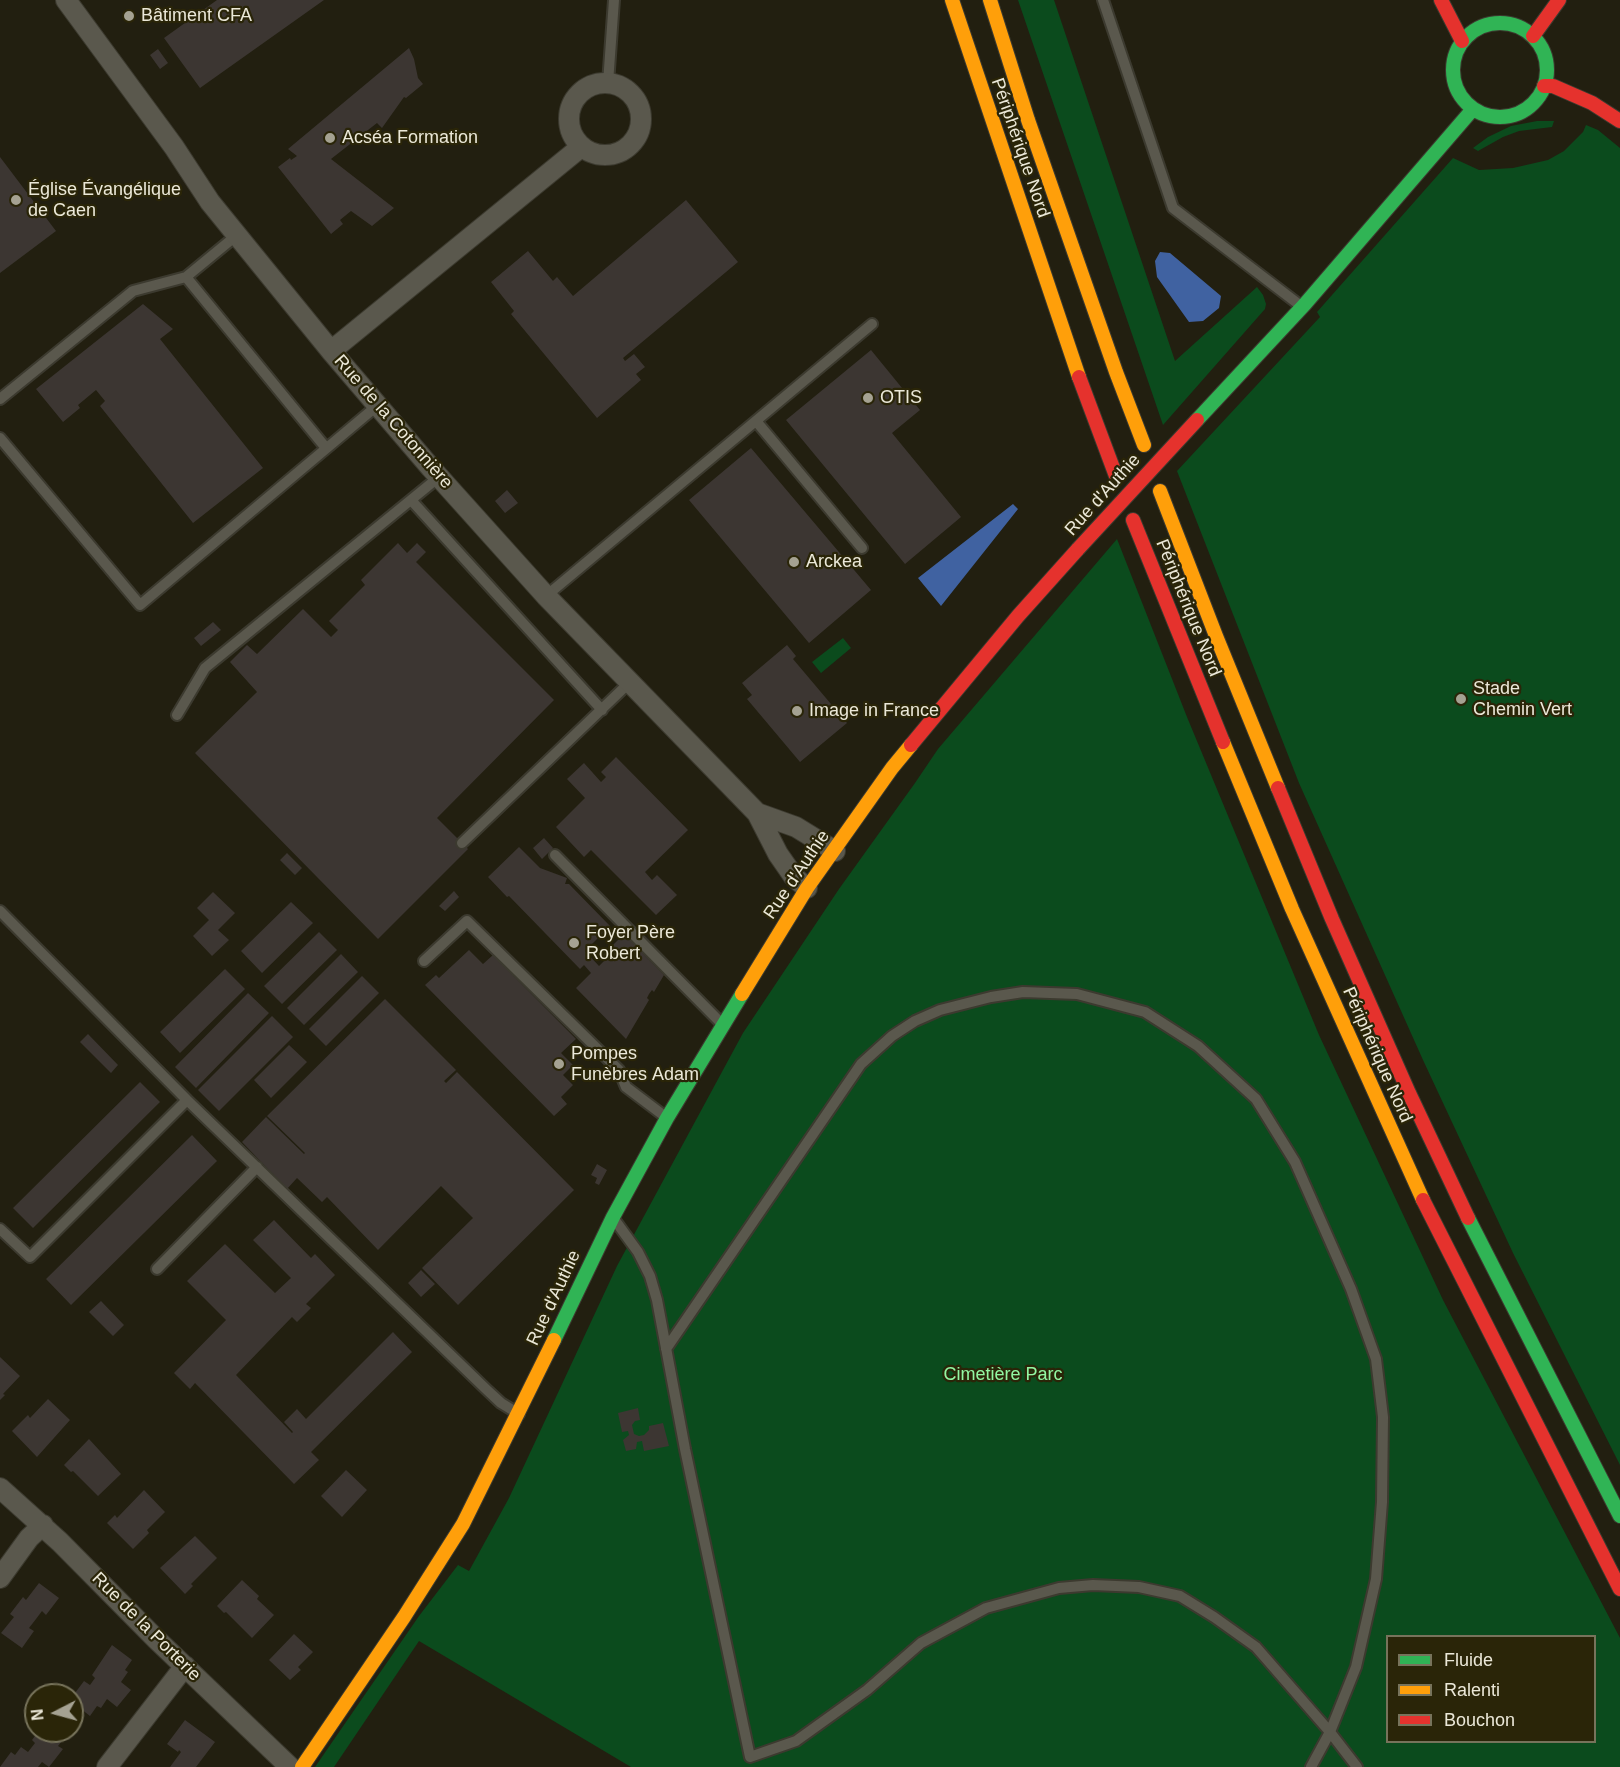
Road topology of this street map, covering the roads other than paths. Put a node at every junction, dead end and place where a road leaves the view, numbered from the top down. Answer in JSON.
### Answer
{"nodes":[{"id":1,"x":66,"y":0,"type":"edge"},
{"id":2,"x":614,"y":0,"type":"edge"},
{"id":3,"x":952,"y":0,"type":"edge"},
{"id":4,"x":990,"y":0,"type":"edge"},
{"id":5,"x":1103,"y":0,"type":"edge"},
{"id":6,"x":1441,"y":0,"type":"edge"},
{"id":7,"x":1559,"y":0,"type":"edge"},
{"id":8,"x":1533,"y":36,"type":"junction"},
{"id":9,"x":1462,"y":41,"type":"junction"},
{"id":10,"x":608,"y":83,"type":"junction"},
{"id":11,"x":1544,"y":86,"type":"junction"},
{"id":12,"x":1473,"y":109,"type":"junction"},
{"id":13,"x":1620,"y":121,"type":"edge"},
{"id":14,"x":581,"y":147,"type":"junction"},
{"id":15,"x":237,"y":235,"type":"junction"},
{"id":16,"x":186,"y":277,"type":"junction"},
{"id":17,"x":1302,"y":307,"type":"junction"},
{"id":18,"x":872,"y":324,"type":"dead end"},
{"id":19,"x":331,"y":351,"type":"junction"},
{"id":20,"x":0,"y":399,"type":"edge"},
{"id":21,"x":378,"y":405,"type":"junction"},
{"id":22,"x":756,"y":421,"type":"junction"},
{"id":23,"x":0,"y":438,"type":"edge"},
{"id":24,"x":1144,"y":445,"type":"dead end"},
{"id":25,"x":326,"y":448,"type":"junction"},
{"id":26,"x":1116,"y":476,"type":"dead end"},
{"id":27,"x":439,"y":477,"type":"junction"},
{"id":28,"x":1160,"y":491,"type":"dead end"},
{"id":29,"x":411,"y":500,"type":"junction"},
{"id":30,"x":1133,"y":520,"type":"dead end"},
{"id":31,"x":862,"y":548,"type":"dead end"},
{"id":32,"x":546,"y":596,"type":"junction"},
{"id":33,"x":630,"y":682,"type":"junction"},
{"id":34,"x":602,"y":710,"type":"junction"},
{"id":35,"x":177,"y":715,"type":"dead end"},
{"id":36,"x":757,"y":813,"type":"junction"},
{"id":37,"x":462,"y":843,"type":"dead end"},
{"id":38,"x":835,"y":850,"type":"junction"},
{"id":39,"x":555,"y":855,"type":"dead end"},
{"id":40,"x":807,"y":888,"type":"junction"},
{"id":41,"x":0,"y":912,"type":"edge"},
{"id":42,"x":424,"y":961,"type":"dead end"},
{"id":43,"x":723,"y":1025,"type":"junction"},
{"id":44,"x":187,"y":1100,"type":"junction"},
{"id":45,"x":667,"y":1118,"type":"junction"},
{"id":46,"x":257,"y":1167,"type":"junction"},
{"id":47,"x":613,"y":1217,"type":"junction"},
{"id":48,"x":0,"y":1229,"type":"edge"},
{"id":49,"x":157,"y":1269,"type":"dead end"},
{"id":50,"x":666,"y":1349,"type":"junction"},
{"id":51,"x":519,"y":1414,"type":"junction"},
{"id":52,"x":0,"y":1488,"type":"edge"},
{"id":53,"x":1620,"y":1516,"type":"edge"},
{"id":54,"x":43,"y":1525,"type":"junction"},
{"id":55,"x":0,"y":1578,"type":"edge"},
{"id":56,"x":1620,"y":1589,"type":"edge"},
{"id":57,"x":185,"y":1666,"type":"junction"},
{"id":58,"x":1330,"y":1732,"type":"junction"},
{"id":59,"x":751,"y":1762,"type":"edge"},
{"id":60,"x":107,"y":1767,"type":"edge"},
{"id":61,"x":290,"y":1767,"type":"edge"},
{"id":62,"x":302,"y":1767,"type":"edge"},
{"id":63,"x":1311,"y":1767,"type":"edge"},
{"id":64,"x":1357,"y":1767,"type":"edge"}],
"edges":[{"from":1,"to":15,"type":"street","name":"Rue de la Cotonnière"},
{"from":2,"to":10,"type":"lane"},
{"from":3,"to":26,"type":"main road","name":"Périphérique Nord"},
{"from":4,"to":24,"type":"main road","name":"Périphérique Nord"},
{"from":5,"to":17,"type":"lane"},
{"from":6,"to":9,"type":"main road"},
{"from":7,"to":8,"type":"main road"},
{"from":8,"to":9,"type":"main road"},
{"from":8,"to":11,"type":"main road"},
{"from":9,"to":12,"type":"main road"},
{"from":10,"to":14,"type":"street"},
{"from":10,"to":14,"type":"street"},
{"from":11,"to":12,"type":"main road"},
{"from":11,"to":13,"type":"main road"},
{"from":12,"to":17,"type":"main road","name":"Rue d'Authie"},
{"from":14,"to":19,"type":"street"},
{"from":15,"to":16,"type":"lane"},
{"from":15,"to":19,"type":"street","name":"Rue de la Cotonnière"},
{"from":16,"to":20,"type":"lane"},
{"from":16,"to":25,"type":"lane"},
{"from":17,"to":38,"type":"main road","name":"Rue d'Authie","bridge":true},
{"from":18,"to":22,"type":"lane"},
{"from":19,"to":21,"type":"street","name":"Rue de la Cotonnière"},
{"from":21,"to":25,"type":"lane"},
{"from":21,"to":27,"type":"street","name":"Rue de la Cotonnière"},
{"from":22,"to":31,"type":"lane"},
{"from":22,"to":32,"type":"lane"},
{"from":23,"to":25,"type":"lane"},
{"from":27,"to":29,"type":"lane"},
{"from":27,"to":32,"type":"street","name":"Rue de la Cotonnière"},
{"from":28,"to":53,"type":"main road","name":"Périphérique Nord"},
{"from":29,"to":34,"type":"lane"},
{"from":29,"to":35,"type":"lane"},
{"from":30,"to":56,"type":"main road","name":"Périphérique Nord"},
{"from":32,"to":33,"type":"street","name":"Rue de la Cotonnière"},
{"from":33,"to":34,"type":"lane"},
{"from":33,"to":36,"type":"street","name":"Rue de la Cotonnière"},
{"from":34,"to":37,"type":"lane"},
{"from":36,"to":38,"type":"street","name":"Rue de la Cotonnière"},
{"from":36,"to":40,"type":"street","name":"Rue de la Cotonnière"},
{"from":38,"to":40,"type":"main road","name":"Rue d'Authie"},
{"from":39,"to":43,"type":"lane"},
{"from":40,"to":43,"type":"main road","name":"Rue d'Authie"},
{"from":41,"to":44,"type":"lane"},
{"from":42,"to":45,"type":"lane"},
{"from":43,"to":45,"type":"main road","name":"Rue d'Authie"},
{"from":44,"to":46,"type":"lane"},
{"from":44,"to":48,"type":"lane"},
{"from":45,"to":47,"type":"main road","name":"Rue d'Authie"},
{"from":46,"to":49,"type":"lane"},
{"from":46,"to":51,"type":"lane"},
{"from":47,"to":50,"type":"lane"},
{"from":47,"to":51,"type":"main road","name":"Rue d'Authie"},
{"from":50,"to":58,"type":"lane"},
{"from":50,"to":59,"type":"lane"},
{"from":51,"to":62,"type":"main road","name":"Rue d'Authie"},
{"from":52,"to":54,"type":"street","name":"Rue de la Porterie"},
{"from":54,"to":55,"type":"street"},
{"from":54,"to":57,"type":"street","name":"Rue de la Porterie"},
{"from":57,"to":60,"type":"street"},
{"from":57,"to":61,"type":"street","name":"Rue de la Porterie"},
{"from":58,"to":59,"type":"lane"},
{"from":58,"to":63,"type":"lane"},
{"from":58,"to":64,"type":"lane"}]}
